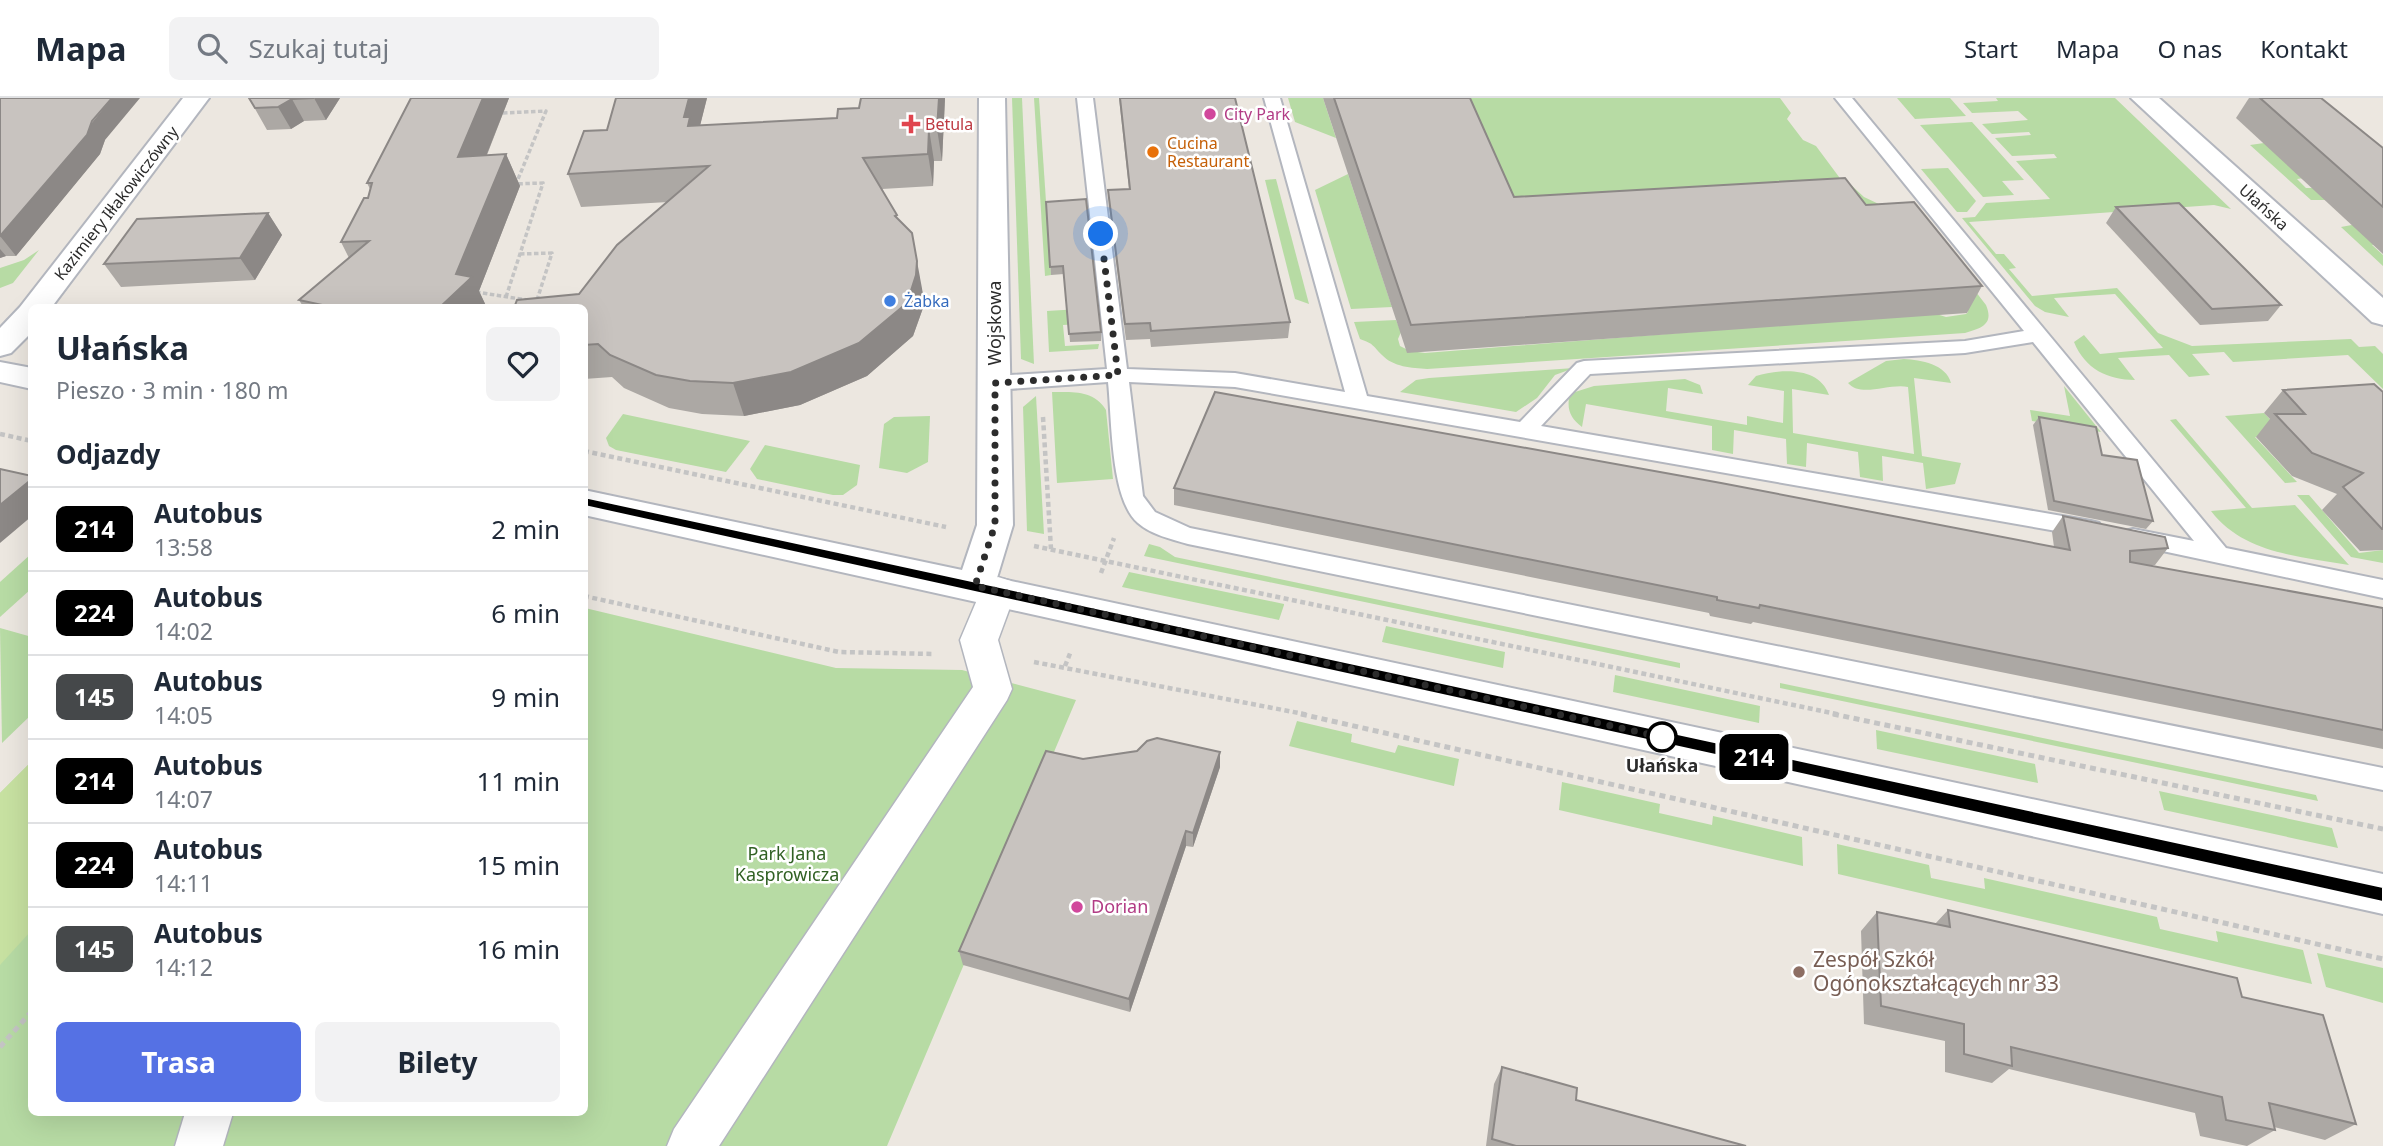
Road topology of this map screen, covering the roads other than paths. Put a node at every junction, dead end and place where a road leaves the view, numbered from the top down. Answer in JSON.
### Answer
{"nodes":[{"id":1,"x":196,"y":98,"type":"edge"},
{"id":2,"x":992,"y":98,"type":"edge"},
{"id":3,"x":1086,"y":98,"type":"edge"},
{"id":4,"x":1272,"y":98,"type":"edge"},
{"id":5,"x":1843,"y":98,"type":"edge"},
{"id":6,"x":2144,"y":98,"type":"edge"},
{"id":7,"x":38,"y":304,"type":"edge"},
{"id":8,"x":2383,"y":315,"type":"edge"},
{"id":9,"x":28,"y":317,"type":"edge"},
{"id":10,"x":2040,"y":335,"type":"junction"},
{"id":11,"x":0,"y":346,"type":"edge"},
{"id":12,"x":0,"y":372,"type":"edge"},
{"id":13,"x":1118,"y":375,"type":"junction"},
{"id":14,"x":28,"y":378,"type":"edge"},
{"id":15,"x":995,"y":383,"type":"junction"},
{"id":16,"x":1358,"y":400,"type":"junction"},
{"id":17,"x":1527,"y":429,"type":"junction"},
{"id":18,"x":588,"y":503,"type":"edge"},
{"id":19,"x":2218,"y":554,"type":"junction"},
{"id":20,"x":986,"y":589,"type":"junction"},
{"id":21,"x":2383,"y":589,"type":"edge"},
{"id":22,"x":2383,"y":779,"type":"edge"},
{"id":23,"x":2383,"y":894,"type":"edge"},
{"id":24,"x":208,"y":1116,"type":"edge"},
{"id":25,"x":199,"y":1146,"type":"edge"},
{"id":26,"x":691,"y":1146,"type":"edge"}],
"edges":[{"from":1,"to":7,"type":"street","name":"Kazimiery Iłłakowiczówny"},
{"from":2,"to":15,"type":"street","name":"Wojskowa"},
{"from":3,"to":13,"type":"lane"},
{"from":4,"to":16,"type":"lane"},
{"from":5,"to":10,"type":"lane"},
{"from":6,"to":8,"type":"street","name":"Ułańska"},
{"from":9,"to":11,"type":"street"},
{"from":10,"to":17,"type":"lane"},
{"from":10,"to":19,"type":"lane"},
{"from":12,"to":14,"type":"street"},
{"from":13,"to":15,"type":"lane"},
{"from":13,"to":16,"type":"lane"},
{"from":13,"to":22,"type":"lane"},
{"from":15,"to":20,"type":"street","name":"Wojskowa"},
{"from":16,"to":17,"type":"lane"},
{"from":17,"to":19,"type":"lane"},
{"from":18,"to":20,"type":"street"},
{"from":19,"to":21,"type":"lane"},
{"from":20,"to":23,"type":"street"},
{"from":20,"to":26,"type":"street"},
{"from":24,"to":25,"type":"street"}]}
